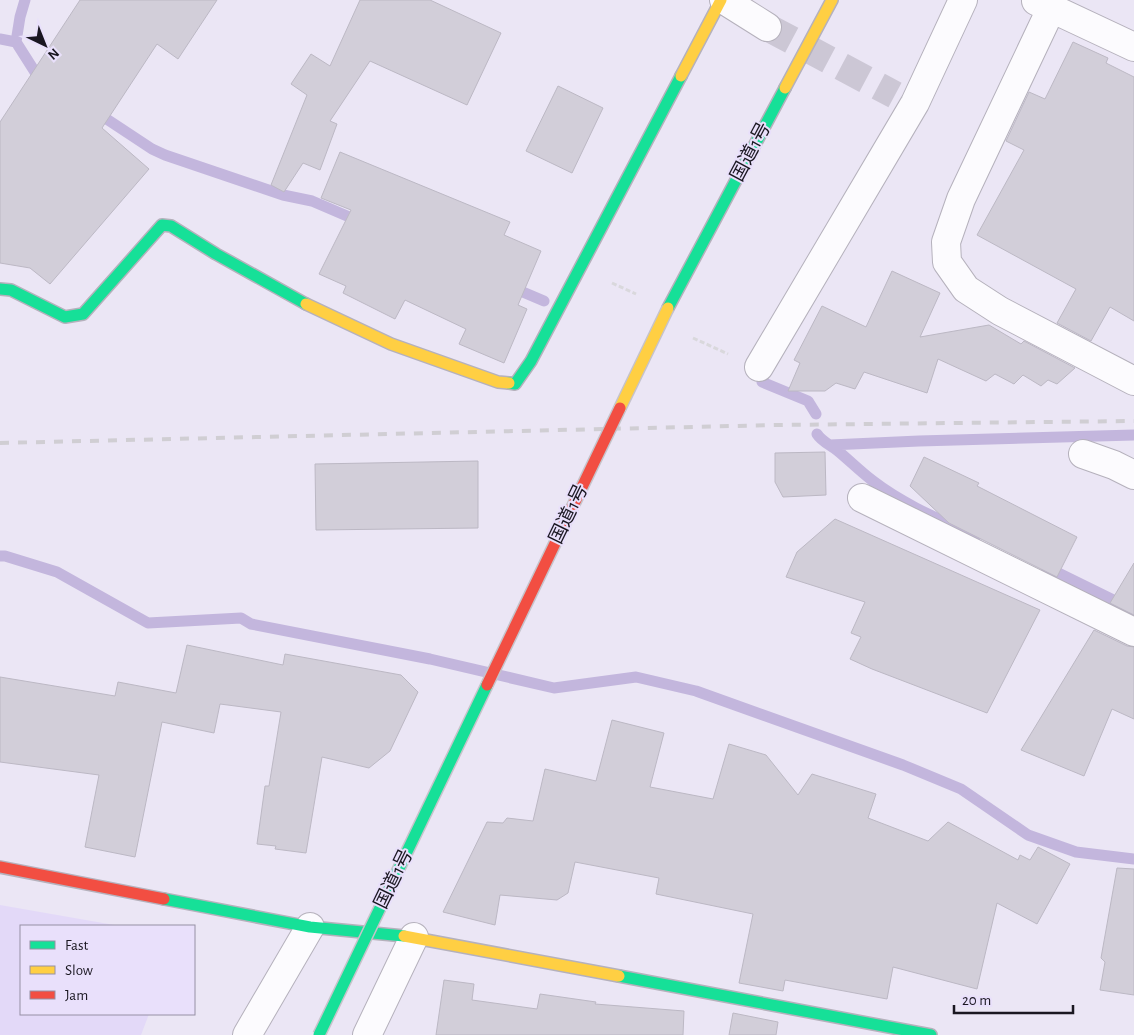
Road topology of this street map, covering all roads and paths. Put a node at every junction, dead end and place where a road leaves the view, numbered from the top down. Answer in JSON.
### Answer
{"nodes":[{"id":1,"x":723,"y":0,"type":"edge"},
{"id":2,"x":832,"y":0,"type":"edge"},
{"id":3,"x":963,"y":0,"type":"edge"},
{"id":4,"x":1043,"y":4,"type":"edge"},
{"id":5,"x":767,"y":27,"type":"tunnel mouth"},
{"id":6,"x":1134,"y":47,"type":"edge"},
{"id":7,"x":579,"y":269,"type":"junction"},
{"id":8,"x":0,"y":289,"type":"edge"},
{"id":9,"x":668,"y":308,"type":"junction"},
{"id":10,"x":660,"y":323,"type":"junction"},
{"id":11,"x":759,"y":367,"type":"joint"},
{"id":12,"x":1134,"y":381,"type":"edge"},
{"id":13,"x":1083,"y":454,"type":"dead end"},
{"id":14,"x":1134,"y":475,"type":"edge"},
{"id":15,"x":862,"y":498,"type":"dead end"},
{"id":16,"x":1134,"y":632,"type":"edge"},
{"id":17,"x":0,"y":866,"type":"edge"},
{"id":18,"x":310,"y":927,"type":"junction"},
{"id":19,"x":414,"y":937,"type":"junction"},
{"id":20,"x":247,"y":1035,"type":"edge"},
{"id":21,"x":320,"y":1035,"type":"edge"},
{"id":22,"x":367,"y":1035,"type":"edge"},
{"id":23,"x":931,"y":1035,"type":"edge"}],
"edges":[{"from":1,"to":5,"type":"street"},
{"from":1,"to":7,"type":"main road"},
{"from":2,"to":9,"type":"main road","name":"国道1号"},
{"from":3,"to":11,"type":"street"},
{"from":4,"to":6,"type":"street"},
{"from":4,"to":12,"type":"street"},
{"from":7,"to":8,"type":"main road"},
{"from":7,"to":9,"type":"path"},
{"from":9,"to":10,"type":"main road","name":"国道1号","bridge":true},
{"from":10,"to":11,"type":"path"},
{"from":10,"to":21,"type":"main road","name":"国道1号","bridge":true},
{"from":13,"to":14,"type":"street"},
{"from":15,"to":16,"type":"street"},
{"from":17,"to":18,"type":"main road"},
{"from":18,"to":19,"type":"main road"},
{"from":18,"to":20,"type":"street"},
{"from":19,"to":22,"type":"street"},
{"from":19,"to":23,"type":"main road"}]}
